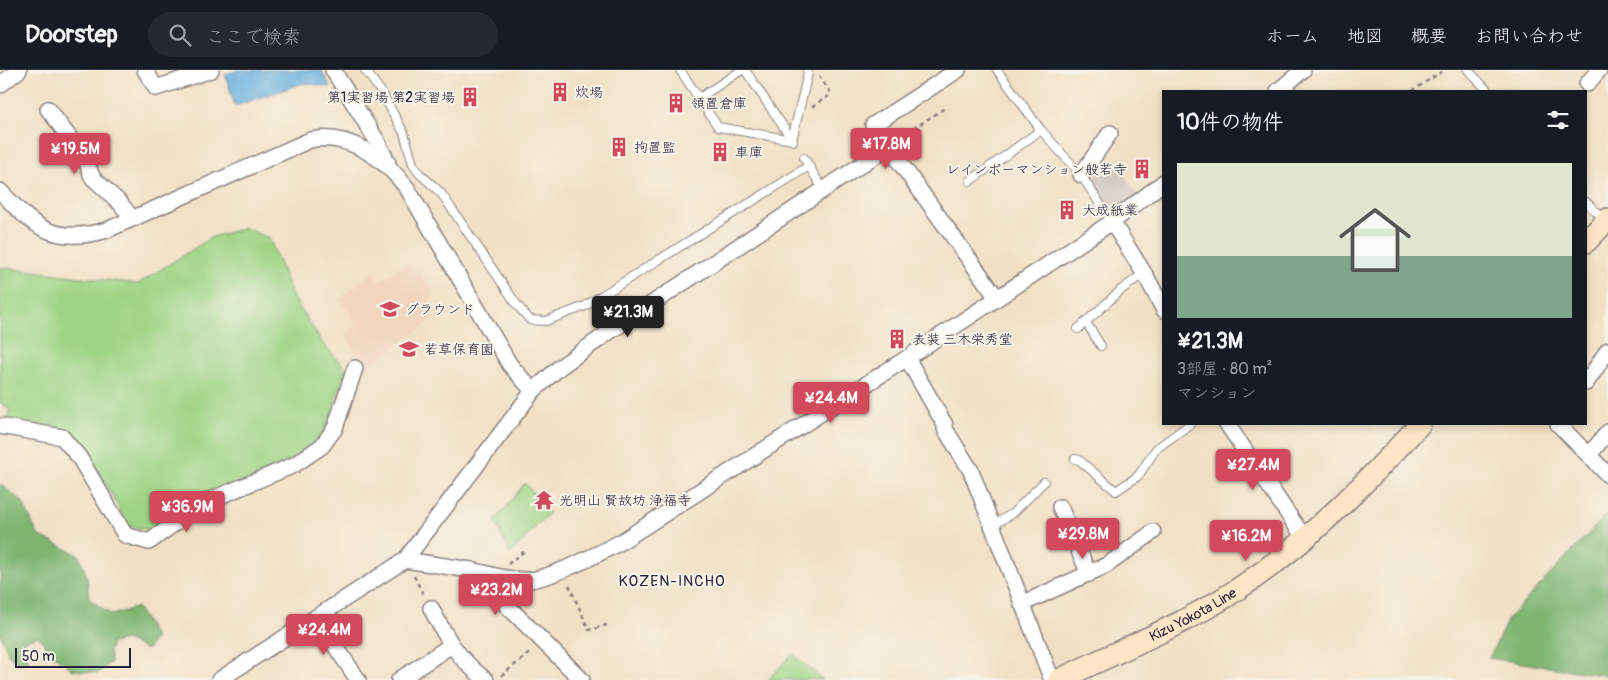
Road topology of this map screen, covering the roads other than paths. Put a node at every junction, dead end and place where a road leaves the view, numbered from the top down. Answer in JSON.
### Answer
{"nodes":[{"id":1,"x":19,"y":70,"type":"edge"},
{"id":2,"x":145,"y":70,"type":"edge"},
{"id":3,"x":211,"y":70,"type":"edge"},
{"id":4,"x":333,"y":70,"type":"edge"},
{"id":5,"x":365,"y":70,"type":"edge"},
{"id":6,"x":680,"y":70,"type":"edge"},
{"id":7,"x":744,"y":70,"type":"edge"},
{"id":8,"x":958,"y":70,"type":"edge"},
{"id":9,"x":998,"y":70,"type":"edge"},
{"id":10,"x":1303,"y":70,"type":"edge"},
{"id":11,"x":1468,"y":70,"type":"edge"},
{"id":12,"x":1600,"y":70,"type":"edge"},
{"id":13,"x":808,"y":71,"type":"edge"},
{"id":14,"x":1587,"y":84,"type":"dead end"},
{"id":15,"x":0,"y":85,"type":"edge"},
{"id":16,"x":1280,"y":90,"type":"edge"},
{"id":17,"x":1487,"y":90,"type":"edge"},
{"id":18,"x":699,"y":98,"type":"junction"},
{"id":19,"x":48,"y":109,"type":"dead end"},
{"id":20,"x":1041,"y":130,"type":"junction"},
{"id":21,"x":1110,"y":133,"type":"dead end"},
{"id":22,"x":794,"y":142,"type":"junction"},
{"id":23,"x":887,"y":145,"type":"junction"},
{"id":24,"x":804,"y":158,"type":"dead end"},
{"id":25,"x":389,"y":166,"type":"junction"},
{"id":26,"x":809,"y":166,"type":"junction"},
{"id":27,"x":1081,"y":175,"type":"junction"},
{"id":28,"x":970,"y":181,"type":"dead end"},
{"id":29,"x":1162,"y":184,"type":"edge"},
{"id":30,"x":823,"y":189,"type":"junction"},
{"id":31,"x":0,"y":191,"type":"edge"},
{"id":32,"x":1587,"y":203,"type":"edge"},
{"id":33,"x":132,"y":218,"type":"junction"},
{"id":34,"x":1607,"y":220,"type":"edge"},
{"id":35,"x":1112,"y":222,"type":"junction"},
{"id":36,"x":1587,"y":241,"type":"edge"},
{"id":37,"x":1144,"y":273,"type":"junction"},
{"id":38,"x":997,"y":298,"type":"junction"},
{"id":39,"x":1162,"y":306,"type":"edge"},
{"id":40,"x":1086,"y":322,"type":"junction"},
{"id":41,"x":1078,"y":329,"type":"dead end"},
{"id":42,"x":1101,"y":346,"type":"dead end"},
{"id":43,"x":1608,"y":350,"type":"edge"},
{"id":44,"x":907,"y":358,"type":"junction"},
{"id":45,"x":355,"y":368,"type":"dead end"},
{"id":46,"x":1587,"y":382,"type":"edge"},
{"id":47,"x":533,"y":390,"type":"junction"},
{"id":48,"x":1189,"y":425,"type":"edge"},
{"id":49,"x":1228,"y":425,"type":"edge"},
{"id":50,"x":1419,"y":425,"type":"edge"},
{"id":51,"x":1559,"y":425,"type":"edge"},
{"id":52,"x":0,"y":426,"type":"edge"},
{"id":53,"x":1608,"y":432,"type":"edge"},
{"id":54,"x":1589,"y":455,"type":"junction"},
{"id":55,"x":1075,"y":459,"type":"dead end"},
{"id":56,"x":1608,"y":474,"type":"edge"},
{"id":57,"x":1044,"y":482,"type":"dead end"},
{"id":58,"x":1060,"y":507,"type":"dead end"},
{"id":59,"x":991,"y":526,"type":"junction"},
{"id":60,"x":1153,"y":532,"type":"dead end"},
{"id":61,"x":1305,"y":540,"type":"junction"},
{"id":62,"x":405,"y":560,"type":"junction"},
{"id":63,"x":471,"y":570,"type":"junction"},
{"id":64,"x":1089,"y":574,"type":"junction"},
{"id":65,"x":1022,"y":604,"type":"junction"},
{"id":66,"x":431,"y":608,"type":"road end"},
{"id":67,"x":316,"y":616,"type":"junction"},
{"id":68,"x":450,"y":646,"type":"junction"},
{"id":69,"x":219,"y":680,"type":"edge"},
{"id":70,"x":358,"y":680,"type":"edge"},
{"id":71,"x":399,"y":680,"type":"edge"},
{"id":72,"x":486,"y":680,"type":"edge"},
{"id":73,"x":582,"y":680,"type":"edge"},
{"id":74,"x":1052,"y":680,"type":"edge"},
{"id":75,"x":1059,"y":680,"type":"edge"}],
"edges":[{"from":1,"to":15,"type":"street"},
{"from":2,"to":3,"type":"street"},
{"from":4,"to":25,"type":"street"},
{"from":5,"to":26,"type":"lane"},
{"from":6,"to":18,"type":"lane"},
{"from":7,"to":18,"type":"lane"},
{"from":7,"to":22,"type":"lane"},
{"from":8,"to":23,"type":"street"},
{"from":9,"to":20,"type":"lane"},
{"from":10,"to":16,"type":"street"},
{"from":11,"to":17,"type":"lane"},
{"from":12,"to":14,"type":"street"},
{"from":13,"to":22,"type":"lane"},
{"from":18,"to":22,"type":"lane"},
{"from":19,"to":33,"type":"street"},
{"from":20,"to":27,"type":"lane"},
{"from":20,"to":28,"type":"lane"},
{"from":21,"to":27,"type":"street"},
{"from":23,"to":30,"type":"street"},
{"from":23,"to":38,"type":"street"},
{"from":24,"to":26,"type":"lane"},
{"from":25,"to":33,"type":"street"},
{"from":25,"to":47,"type":"street"},
{"from":26,"to":30,"type":"lane"},
{"from":27,"to":35,"type":"lane"},
{"from":29,"to":35,"type":"street"},
{"from":30,"to":47,"type":"street"},
{"from":31,"to":33,"type":"street"},
{"from":32,"to":34,"type":"lane"},
{"from":34,"to":36,"type":"main road"},
{"from":35,"to":37,"type":"street"},
{"from":35,"to":38,"type":"street"},
{"from":37,"to":39,"type":"street"},
{"from":37,"to":40,"type":"lane"},
{"from":38,"to":44,"type":"street"},
{"from":40,"to":41,"type":"lane"},
{"from":40,"to":42,"type":"lane"},
{"from":43,"to":46,"type":"street"},
{"from":44,"to":59,"type":"street"},
{"from":44,"to":63,"type":"street"},
{"from":45,"to":52,"type":"street"},
{"from":47,"to":62,"type":"street"},
{"from":48,"to":55,"type":"lane"},
{"from":49,"to":61,"type":"street"},
{"from":50,"to":61,"type":"main road","name":"Kizu Yokota Line"},
{"from":51,"to":54,"type":"street"},
{"from":53,"to":54,"type":"street"},
{"from":54,"to":56,"type":"street"},
{"from":57,"to":59,"type":"lane"},
{"from":58,"to":64,"type":"street"},
{"from":59,"to":65,"type":"street"},
{"from":60,"to":64,"type":"street"},
{"from":61,"to":75,"type":"main road","name":"Kizu Yokota Line"},
{"from":62,"to":63,"type":"street"},
{"from":62,"to":67,"type":"street"},
{"from":63,"to":73,"type":"street"},
{"from":64,"to":65,"type":"street"},
{"from":65,"to":74,"type":"street"},
{"from":66,"to":68,"type":"street"},
{"from":67,"to":69,"type":"street"},
{"from":67,"to":70,"type":"street"},
{"from":68,"to":71,"type":"street"},
{"from":68,"to":72,"type":"street"}]}
